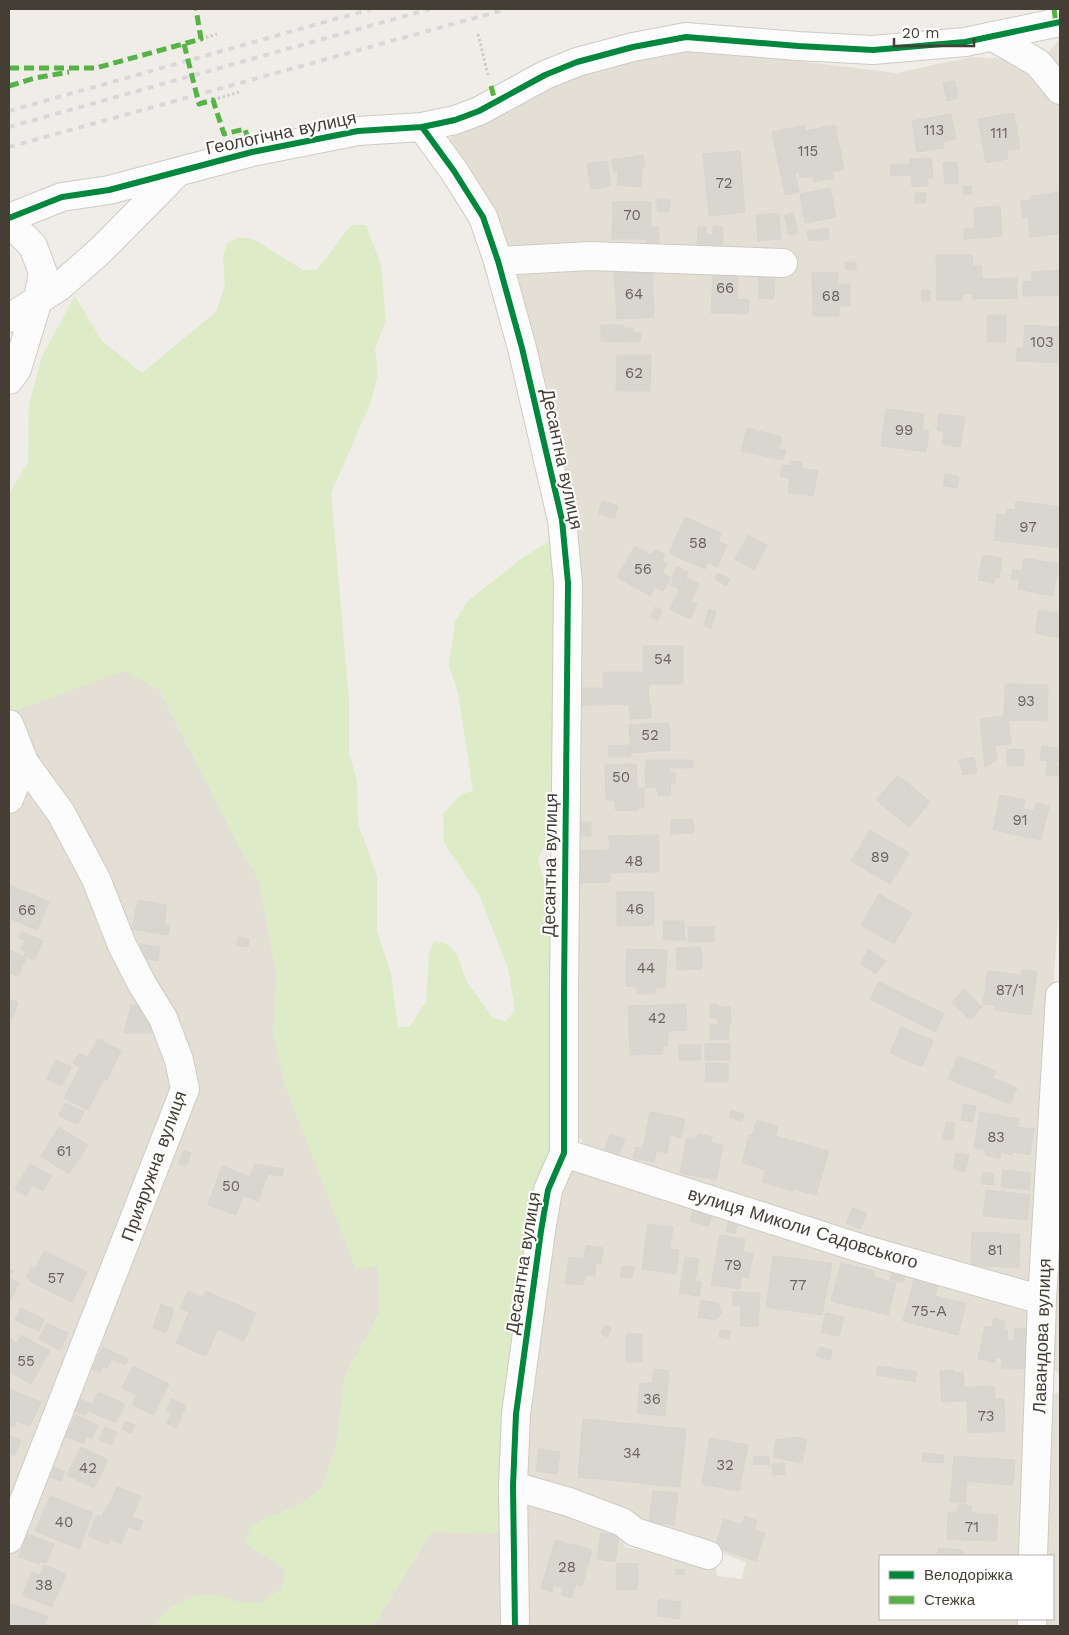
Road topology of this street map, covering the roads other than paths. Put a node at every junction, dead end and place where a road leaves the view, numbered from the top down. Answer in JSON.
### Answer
{"nodes":[{"id":1,"x":1060,"y":22,"type":"edge"},
{"id":2,"x":993,"y":37,"type":"junction"},
{"id":3,"x":1060,"y":90,"type":"edge"},
{"id":4,"x":422,"y":127,"type":"junction"},
{"id":5,"x":179,"y":171,"type":"junction"},
{"id":6,"x":9,"y":220,"type":"edge"},
{"id":7,"x":498,"y":262,"type":"junction"},
{"id":8,"x":783,"y":262,"type":"dead end"},
{"id":9,"x":38,"y":300,"type":"junction"},
{"id":10,"x":9,"y":318,"type":"edge"},
{"id":11,"x":9,"y":380,"type":"edge"},
{"id":12,"x":9,"y":724,"type":"edge"},
{"id":13,"x":24,"y":762,"type":"junction"},
{"id":14,"x":9,"y":799,"type":"edge"},
{"id":15,"x":1060,"y":996,"type":"edge"},
{"id":16,"x":564,"y":1153,"type":"junction"},
{"id":17,"x":1042,"y":1300,"type":"junction"},
{"id":18,"x":1050,"y":1381,"type":"edge"},
{"id":19,"x":513,"y":1486,"type":"junction"},
{"id":20,"x":9,"y":1538,"type":"edge"},
{"id":21,"x":708,"y":1555,"type":"dead end"},
{"id":22,"x":1033,"y":1555,"type":"edge"},
{"id":23,"x":515,"y":1626,"type":"edge"}],
"edges":[{"from":1,"to":2,"type":"street","name":"Геологічна вулиця"},
{"from":2,"to":3,"type":"street"},
{"from":2,"to":4,"type":"street","name":"Геологічна вулиця"},
{"from":4,"to":5,"type":"street","name":"Геологічна вулиця"},
{"from":4,"to":7,"type":"street","name":"Десантна вулиця"},
{"from":5,"to":6,"type":"street","name":"Геологічна вулиця"},
{"from":5,"to":9,"type":"street"},
{"from":6,"to":9,"type":"street"},
{"from":7,"to":8,"type":"street"},
{"from":7,"to":16,"type":"street","name":"Десантна вулиця"},
{"from":9,"to":10,"type":"street"},
{"from":9,"to":11,"type":"street"},
{"from":12,"to":13,"type":"street","name":"Прияружна вулиця"},
{"from":13,"to":14,"type":"street"},
{"from":13,"to":20,"type":"street","name":"Прияружна вулиця"},
{"from":15,"to":17,"type":"street","name":"Лавандова вулиця"},
{"from":16,"to":17,"type":"street","name":"вулиця Миколи Садовського"},
{"from":16,"to":19,"type":"street","name":"Десантна вулиця"},
{"from":17,"to":18,"type":"street","name":"Лавандова вулиця"},
{"from":18,"to":22,"type":"street","name":"Лавандова вулиця"},
{"from":19,"to":21,"type":"street"},
{"from":19,"to":23,"type":"street","name":"Десантна вулиця"}]}
